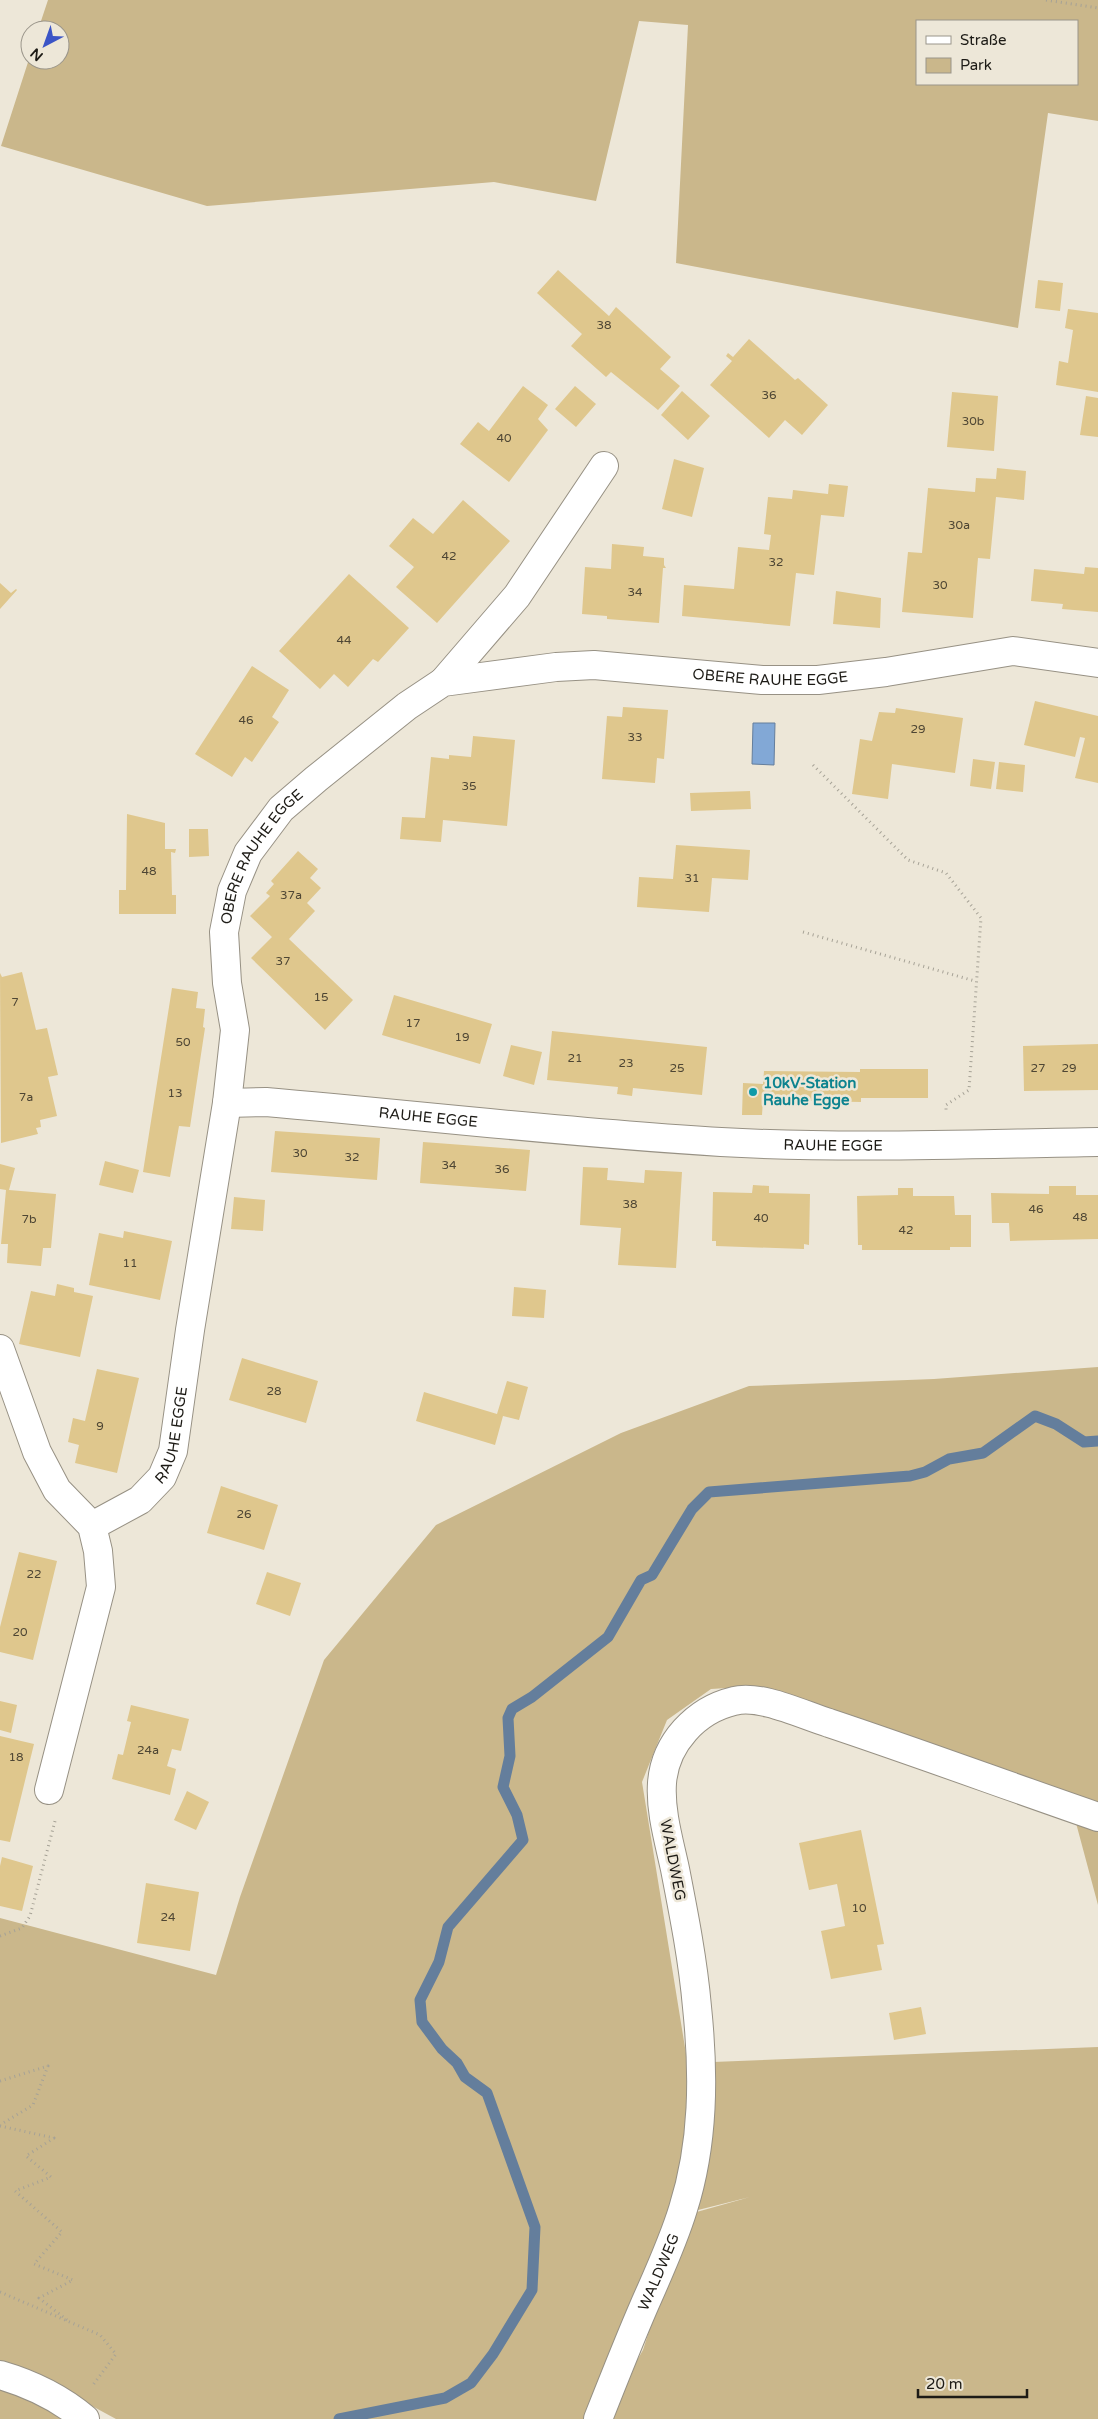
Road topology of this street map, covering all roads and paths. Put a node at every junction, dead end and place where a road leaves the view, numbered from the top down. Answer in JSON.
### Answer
{"nodes":[{"id":1,"x":1046,"y":0,"type":"edge"},
{"id":2,"x":1098,"y":8,"type":"edge"},
{"id":3,"x":604,"y":466,"type":"dead end"},
{"id":4,"x":1098,"y":663,"type":"edge"},
{"id":5,"x":443,"y":682,"type":"junction"},
{"id":6,"x":813,"y":765,"type":"dead end"},
{"id":7,"x":803,"y":932,"type":"dead end"},
{"id":8,"x":976,"y":981,"type":"junction"},
{"id":9,"x":227,"y":1103,"type":"junction"},
{"id":10,"x":1098,"y":1142,"type":"edge"},
{"id":11,"x":944,"y":1144,"type":"junction"},
{"id":12,"x":0,"y":1349,"type":"edge"},
{"id":13,"x":92,"y":1526,"type":"junction"},
{"id":14,"x":49,"y":1790,"type":"joint"},
{"id":15,"x":1098,"y":1817,"type":"edge"},
{"id":16,"x":0,"y":1936,"type":"edge"},
{"id":17,"x":0,"y":2081,"type":"edge"},
{"id":18,"x":0,"y":2126,"type":"edge"},
{"id":19,"x":0,"y":2292,"type":"edge"},
{"id":20,"x":67,"y":2320,"type":"junction"},
{"id":21,"x":0,"y":2375,"type":"edge"},
{"id":22,"x":80,"y":2414,"type":"edge"},
{"id":23,"x":598,"y":2419,"type":"edge"}],
"edges":[{"from":1,"to":2,"type":"path"},
{"from":3,"to":5,"type":"street","name":"OBERE RAUHE EGGE"},
{"from":4,"to":5,"type":"street","name":"OBERE RAUHE EGGE"},
{"from":5,"to":9,"type":"street","name":"OBERE RAUHE EGGE"},
{"from":6,"to":8,"type":"path"},
{"from":7,"to":8,"type":"path"},
{"from":8,"to":11,"type":"path"},
{"from":9,"to":11,"type":"street","name":"RAUHE EGGE"},
{"from":9,"to":13,"type":"street","name":"RAUHE EGGE"},
{"from":10,"to":11,"type":"street","name":"RAUHE EGGE"},
{"from":12,"to":13,"type":"street"},
{"from":13,"to":14,"type":"street"},
{"from":14,"to":16,"type":"path"},
{"from":15,"to":23,"type":"street","name":"WALDWEG"},
{"from":17,"to":18,"type":"path"},
{"from":18,"to":20,"type":"path"},
{"from":19,"to":20,"type":"path"},
{"from":20,"to":22,"type":"path"},
{"from":21,"to":22,"type":"street"}]}
